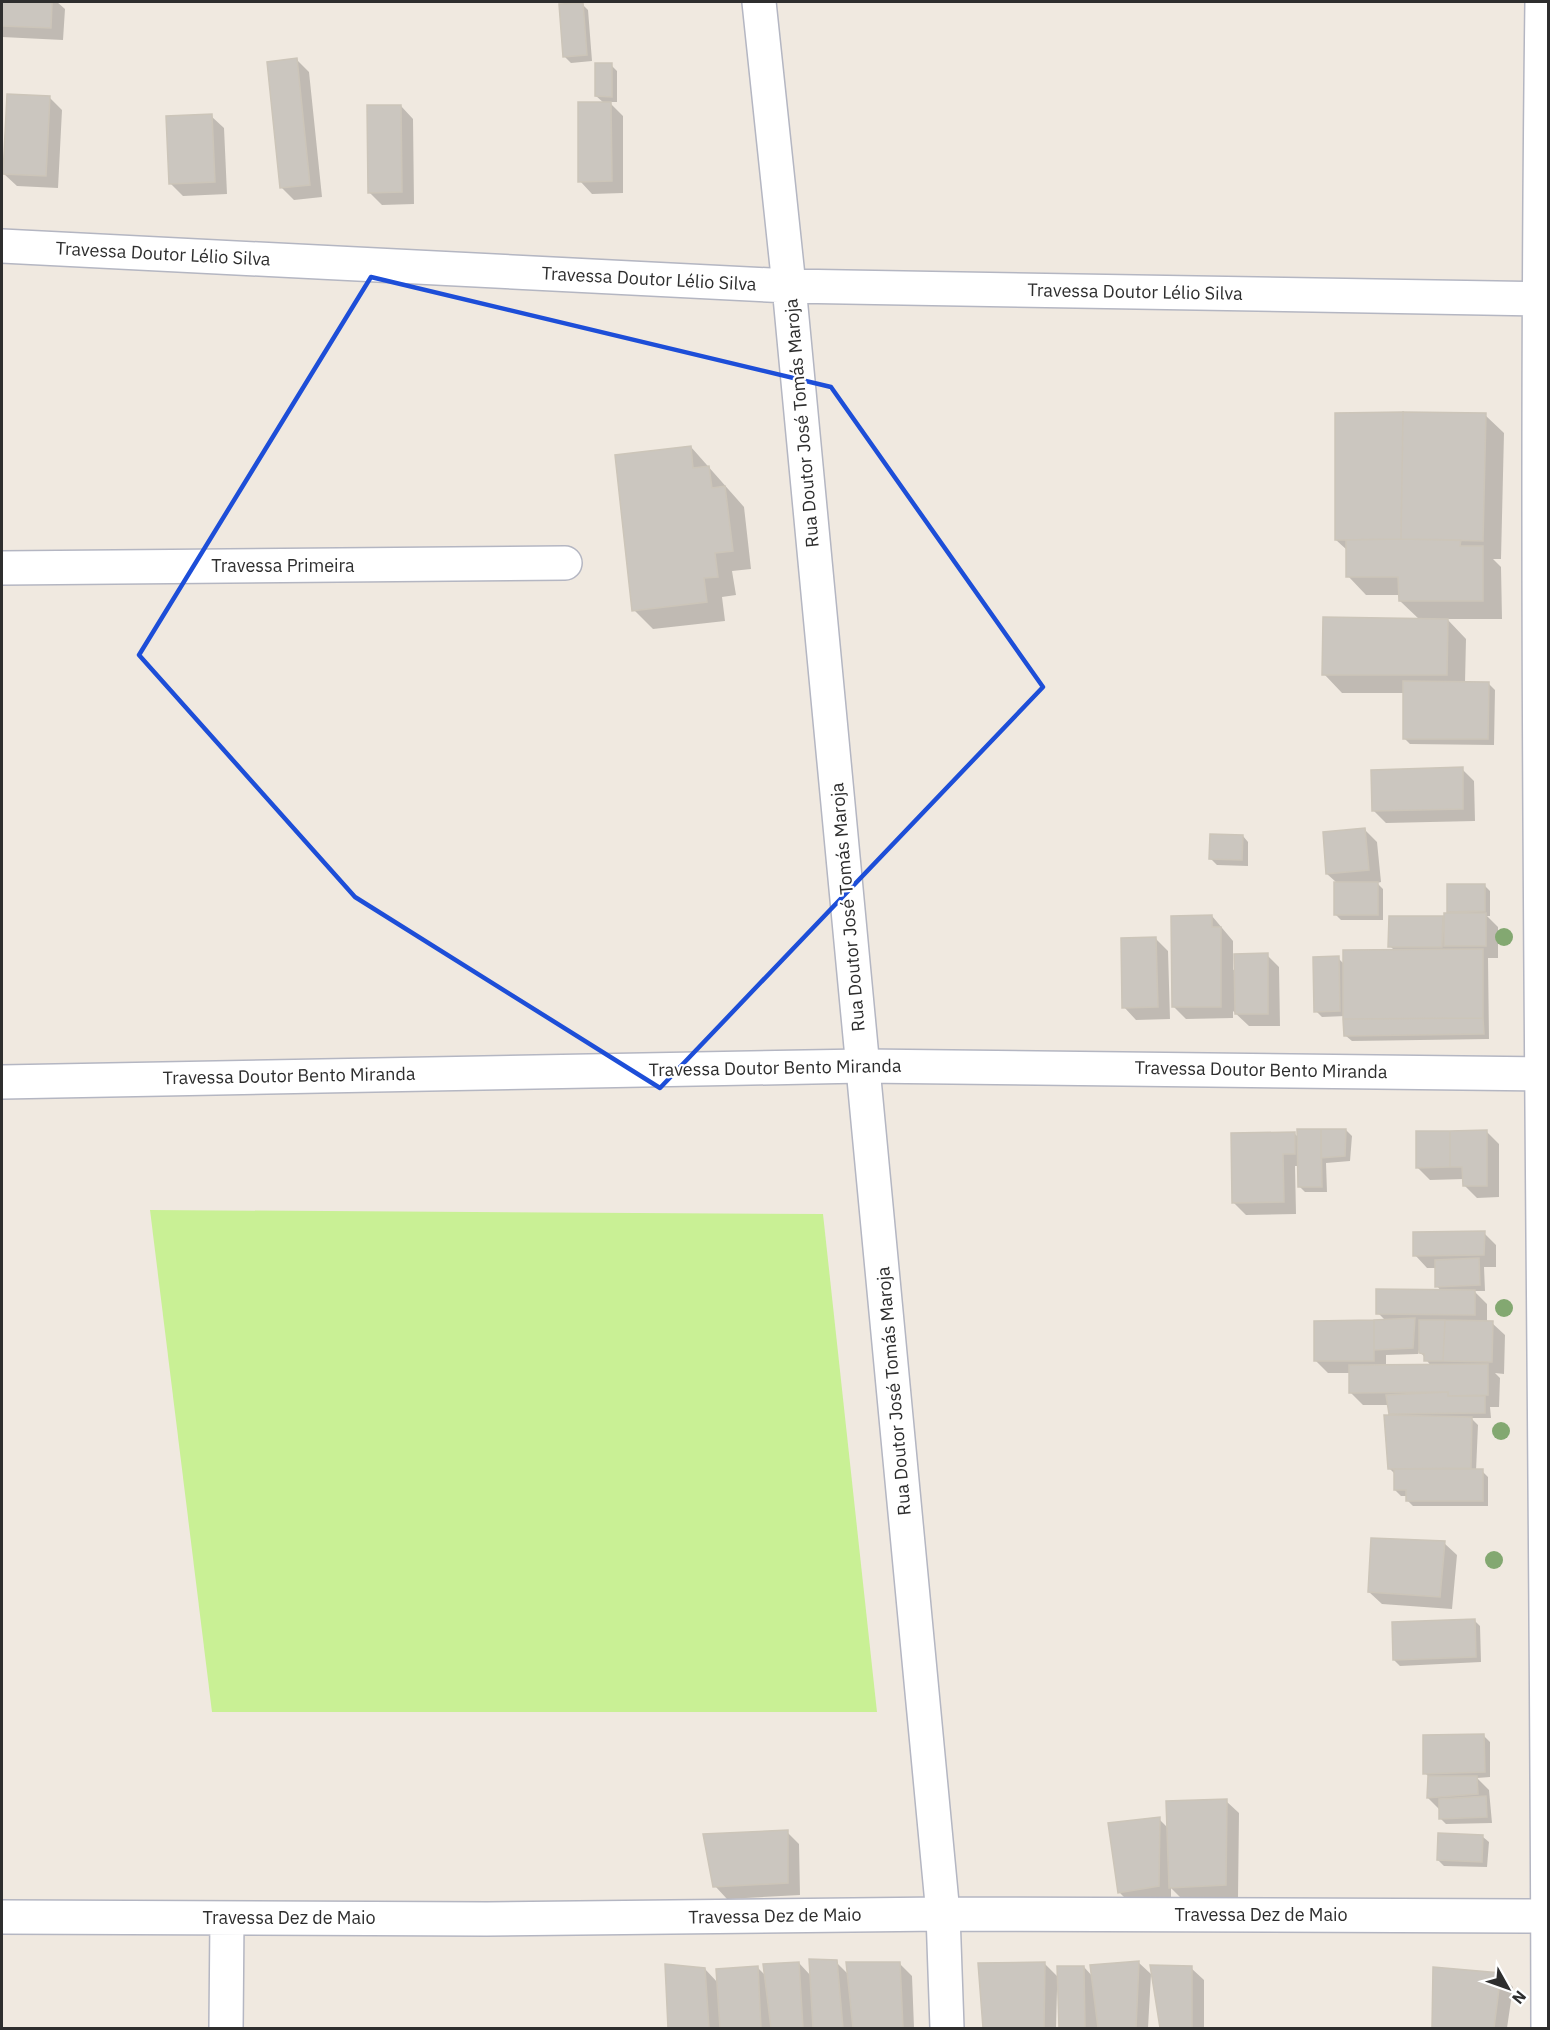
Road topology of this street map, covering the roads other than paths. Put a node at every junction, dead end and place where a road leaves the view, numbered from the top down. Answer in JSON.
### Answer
{"nodes":[{"id":1,"x":759,"y":2,"type":"edge"},
{"id":2,"x":1542,"y":2,"type":"edge"},
{"id":3,"x":2,"y":246,"type":"edge"},
{"id":4,"x":789,"y":286,"type":"junction"},
{"id":5,"x":1543,"y":299,"type":"edge"},
{"id":6,"x":565,"y":564,"type":"dead end"},
{"id":7,"x":2,"y":568,"type":"edge"},
{"id":8,"x":863,"y":1066,"type":"junction"},
{"id":9,"x":1545,"y":1074,"type":"edge"},
{"id":10,"x":2,"y":1082,"type":"edge"},
{"id":11,"x":943,"y":1914,"type":"junction"},
{"id":12,"x":1548,"y":1916,"type":"edge"},
{"id":13,"x":2,"y":1917,"type":"edge"},
{"id":14,"x":227,"y":1918,"type":"junction"},
{"id":15,"x":226,"y":2028,"type":"edge"},
{"id":16,"x":947,"y":2028,"type":"edge"},
{"id":17,"x":1548,"y":2028,"type":"edge"}],
"edges":[{"from":1,"to":4,"type":"street","name":"Rua Doutor José Tomás Maroja"},
{"from":2,"to":5,"type":"street"},
{"from":3,"to":4,"type":"street","name":"Travessa Doutor Lélio Silva"},
{"from":4,"to":5,"type":"street","name":"Travessa Doutor Lélio Silva"},
{"from":4,"to":8,"type":"street","name":"Rua Doutor José Tomás Maroja"},
{"from":5,"to":9,"type":"street"},
{"from":6,"to":7,"type":"street","name":"Travessa Primeira"},
{"from":8,"to":9,"type":"street","name":"Travessa Doutor Bento Miranda"},
{"from":8,"to":10,"type":"street","name":"Travessa Doutor Bento Miranda"},
{"from":8,"to":11,"type":"street","name":"Rua Doutor José Tomás Maroja"},
{"from":9,"to":12,"type":"street"},
{"from":11,"to":12,"type":"street","name":"Travessa Dez de Maio"},
{"from":11,"to":14,"type":"street","name":"Travessa Dez de Maio"},
{"from":11,"to":16,"type":"street","name":"Rua Doutor José Tomás Maroja"},
{"from":12,"to":17,"type":"street"},
{"from":13,"to":14,"type":"street","name":"Travessa Dez de Maio"},
{"from":14,"to":15,"type":"street"}]}
